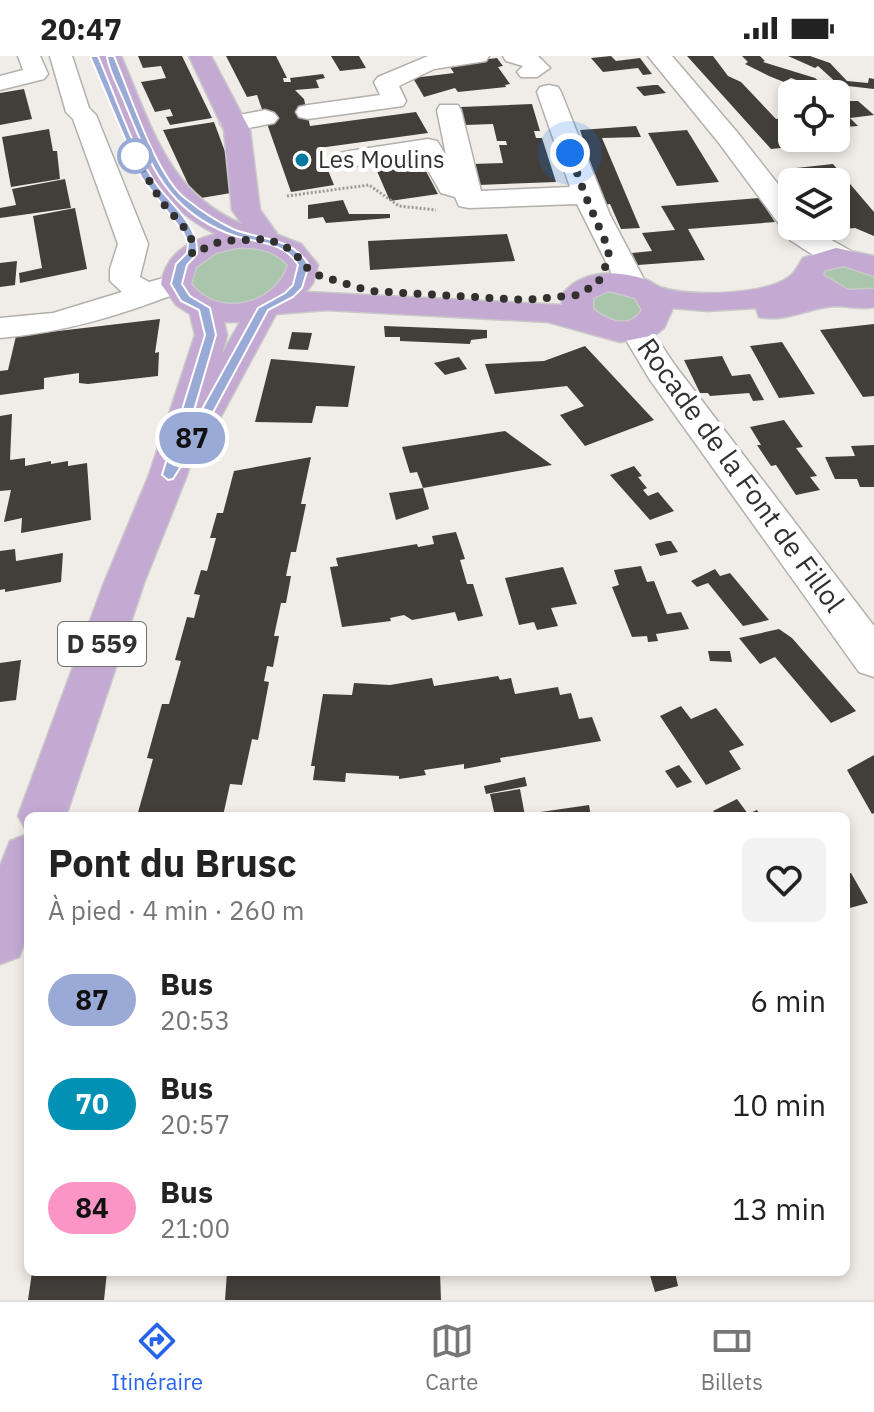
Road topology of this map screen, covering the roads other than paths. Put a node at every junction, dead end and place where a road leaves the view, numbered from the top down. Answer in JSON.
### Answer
{"nodes":[{"id":1,"x":61,"y":56,"type":"edge"},
{"id":2,"x":94,"y":56,"type":"edge"},
{"id":3,"x":110,"y":56,"type":"edge"},
{"id":4,"x":200,"y":56,"type":"edge"},
{"id":5,"x":478,"y":56,"type":"edge"},
{"id":6,"x":659,"y":56,"type":"edge"},
{"id":7,"x":26,"y":59,"type":"edge"},
{"id":8,"x":0,"y":62,"type":"edge"},
{"id":9,"x":0,"y":72,"type":"edge"},
{"id":10,"x":0,"y":83,"type":"edge"},
{"id":11,"x":549,"y":92,"type":"dead end"},
{"id":12,"x":449,"y":110,"type":"dead end"},
{"id":13,"x":308,"y":112,"type":"dead end"},
{"id":14,"x":265,"y":118,"type":"dead end"},
{"id":15,"x":233,"y":123,"type":"junction"},
{"id":16,"x":349,"y":159,"type":"dead end"},
{"id":17,"x":468,"y":193,"type":"junction"},
{"id":18,"x":585,"y":195,"type":"junction"},
{"id":19,"x":778,"y":207,"type":"edge"},
{"id":20,"x":258,"y":239,"type":"junction"},
{"id":21,"x":801,"y":240,"type":"edge"},
{"id":22,"x":609,"y":250,"type":"junction"},
{"id":23,"x":192,"y":254,"type":"junction"},
{"id":24,"x":303,"y":265,"type":"junction"},
{"id":25,"x":821,"y":265,"type":"junction"},
{"id":26,"x":874,"y":267,"type":"edge"},
{"id":27,"x":176,"y":284,"type":"junction"},
{"id":28,"x":145,"y":293,"type":"junction"},
{"id":29,"x":836,"y":297,"type":"junction"},
{"id":30,"x":874,"y":298,"type":"edge"},
{"id":31,"x":586,"y":299,"type":"junction"},
{"id":32,"x":269,"y":305,"type":"junction"},
{"id":33,"x":644,"y":307,"type":"junction"},
{"id":34,"x":205,"y":308,"type":"junction"},
{"id":35,"x":0,"y":328,"type":"edge"},
{"id":36,"x":168,"y":475,"type":"junction"},
{"id":37,"x":874,"y":659,"type":"edge"},
{"id":38,"x":43,"y":812,"type":"edge"},
{"id":39,"x":24,"y":869,"type":"edge"},
{"id":40,"x":0,"y":938,"type":"edge"}],
"edges":[{"from":1,"to":28,"type":"street"},
{"from":2,"to":23,"type":"main road"},
{"from":3,"to":20,"type":"main road"},
{"from":4,"to":15,"type":"main road"},
{"from":5,"to":13,"type":"street"},
{"from":6,"to":19,"type":"street"},
{"from":7,"to":8,"type":"street"},
{"from":7,"to":9,"type":"street"},
{"from":7,"to":10,"type":"street"},
{"from":11,"to":18,"type":"street","name":"Rocade de la Font de Fillol"},
{"from":12,"to":17,"type":"street"},
{"from":14,"to":15,"type":"street"},
{"from":15,"to":20,"type":"main road"},
{"from":16,"to":17,"type":"street"},
{"from":17,"to":18,"type":"street"},
{"from":18,"to":22,"type":"street","name":"Rocade de la Font de Fillol"},
{"from":20,"to":23,"type":"main road"},
{"from":20,"to":24,"type":"main road"},
{"from":21,"to":25,"type":"street"},
{"from":22,"to":31,"type":"street"},
{"from":22,"to":33,"type":"street","name":"Rocade de la Font de Fillol"},
{"from":23,"to":27,"type":"main road"},
{"from":24,"to":31,"type":"main road"},
{"from":24,"to":32,"type":"main road"},
{"from":25,"to":26,"type":"main road"},
{"from":25,"to":29,"type":"main road"},
{"from":25,"to":33,"type":"main road"},
{"from":27,"to":28,"type":"street"},
{"from":27,"to":34,"type":"main road"},
{"from":28,"to":35,"type":"street"},
{"from":29,"to":30,"type":"main road"},
{"from":29,"to":33,"type":"main road"},
{"from":31,"to":32,"type":"main road"},
{"from":31,"to":33,"type":"main road"},
{"from":31,"to":33,"type":"main road"},
{"from":32,"to":34,"type":"main road"},
{"from":32,"to":36,"type":"main road","number":"D 559"},
{"from":33,"to":37,"type":"street","name":"Rocade de la Font de Fillol"},
{"from":34,"to":36,"type":"main road","number":"D 559"},
{"from":36,"to":38,"type":"main road","number":"D 559"},
{"from":39,"to":40,"type":"main road"}]}
